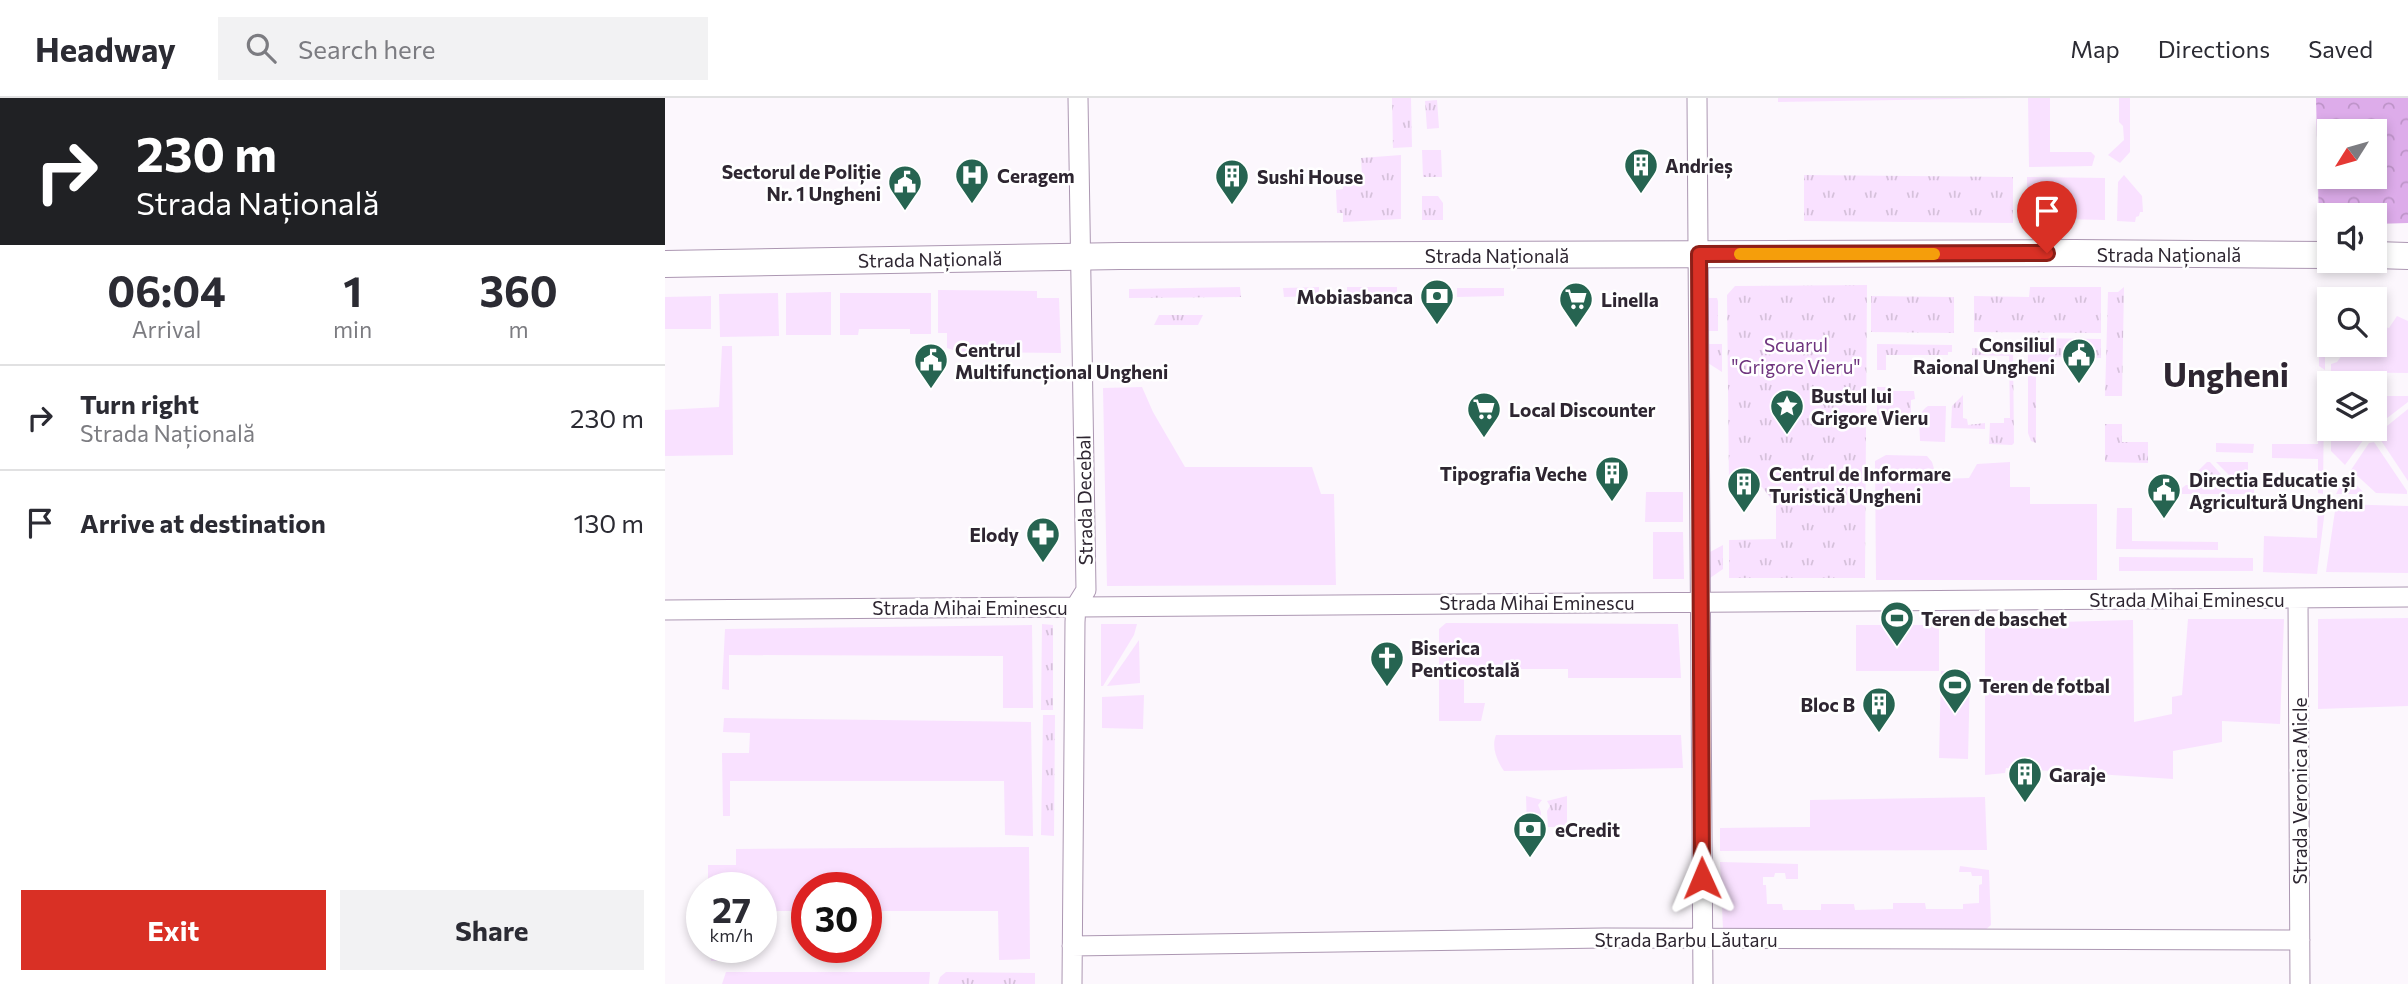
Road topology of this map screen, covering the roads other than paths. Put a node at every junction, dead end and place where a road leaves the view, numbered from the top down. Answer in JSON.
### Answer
{"nodes":[{"id":1,"x":1079,"y":98,"type":"edge"},
{"id":2,"x":1697,"y":98,"type":"edge"},
{"id":3,"x":1699,"y":254,"type":"junction"},
{"id":4,"x":2317,"y":255,"type":"edge"},
{"id":5,"x":2387,"y":255,"type":"edge"},
{"id":6,"x":2408,"y":256,"type":"edge"},
{"id":7,"x":1080,"y":257,"type":"junction"},
{"id":8,"x":665,"y":264,"type":"edge"},
{"id":9,"x":2408,"y":597,"type":"edge"},
{"id":10,"x":2298,"y":599,"type":"junction"},
{"id":11,"x":1701,"y":602,"type":"junction"},
{"id":12,"x":1076,"y":606,"type":"junction"},
{"id":13,"x":665,"y":610,"type":"edge"},
{"id":14,"x":1703,"y":938,"type":"junction"},
{"id":15,"x":2300,"y":940,"type":"junction"},
{"id":16,"x":1072,"y":946,"type":"junction"},
{"id":17,"x":1072,"y":984,"type":"edge"},
{"id":18,"x":1703,"y":984,"type":"edge"},
{"id":19,"x":2300,"y":984,"type":"edge"}],
"edges":[{"from":1,"to":7,"type":"street","name":"Strada Decebal"},
{"from":2,"to":3,"type":"street"},
{"from":3,"to":4,"type":"street","name":"Strada Națională"},
{"from":3,"to":7,"type":"street","name":"Strada Națională"},
{"from":3,"to":11,"type":"street"},
{"from":5,"to":6,"type":"street"},
{"from":7,"to":8,"type":"street","name":"Strada Națională"},
{"from":7,"to":12,"type":"street","name":"Strada Decebal"},
{"from":9,"to":10,"type":"street","name":"Strada Mihai Eminescu"},
{"from":10,"to":11,"type":"street","name":"Strada Mihai Eminescu"},
{"from":10,"to":15,"type":"street","name":"Strada Veronica Micle"},
{"from":11,"to":12,"type":"street","name":"Strada Mihai Eminescu"},
{"from":11,"to":14,"type":"street"},
{"from":12,"to":13,"type":"street","name":"Strada Mihai Eminescu"},
{"from":12,"to":16,"type":"street","name":"Strada Decebal"},
{"from":14,"to":15,"type":"street","name":"Strada Barbu Lăutaru"},
{"from":14,"to":16,"type":"street","name":"Strada Barbu Lăutaru"},
{"from":14,"to":18,"type":"street"},
{"from":15,"to":19,"type":"street","name":"Strada Veronica Micle"},
{"from":16,"to":17,"type":"street","name":"Strada Decebal"}]}
